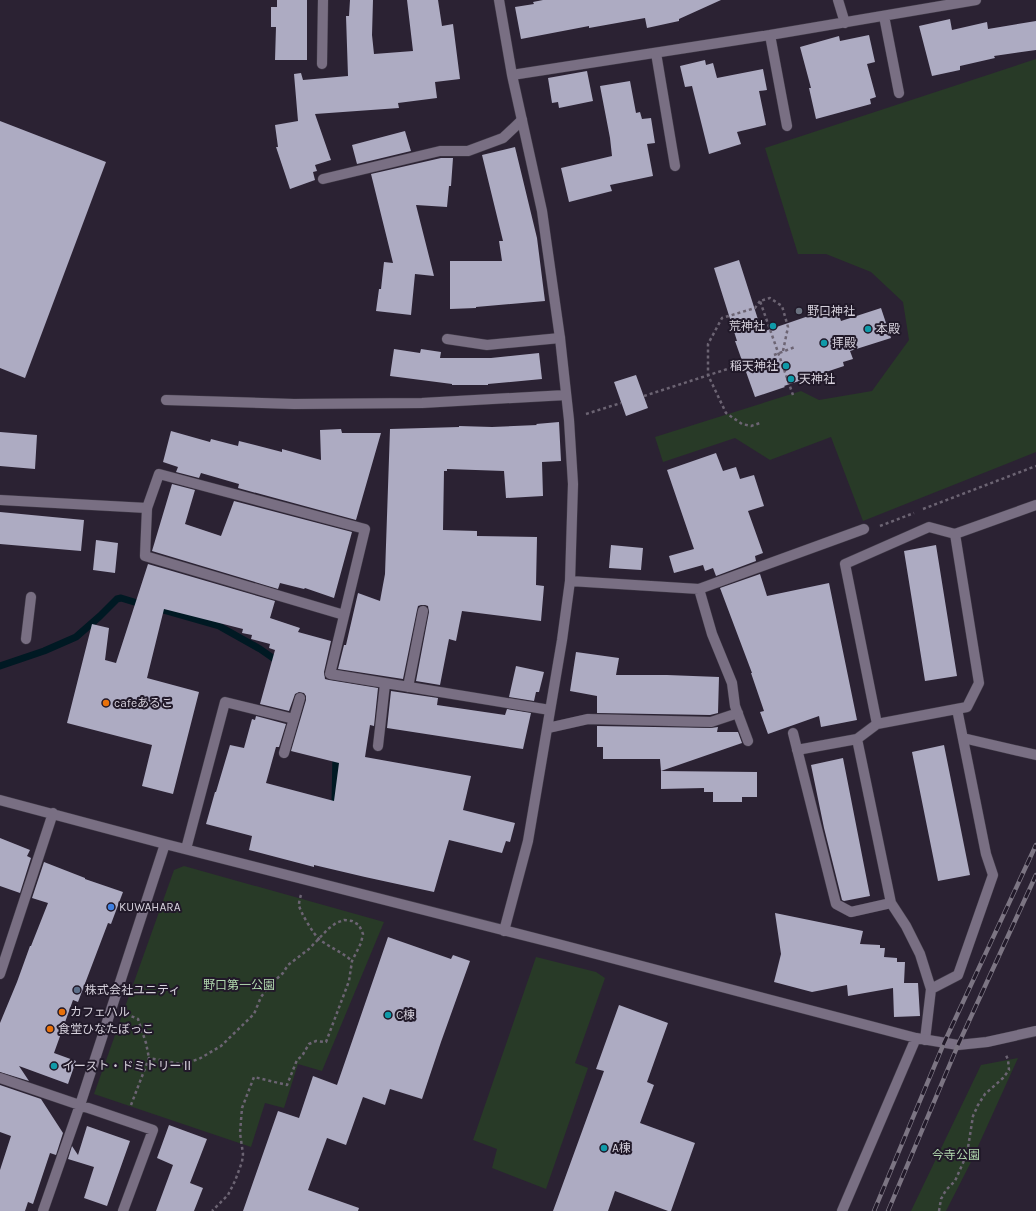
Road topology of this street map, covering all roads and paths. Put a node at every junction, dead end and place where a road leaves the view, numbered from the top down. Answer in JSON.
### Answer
{"nodes":[{"id":1,"x":323,"y":0,"type":"edge"},
{"id":2,"x":499,"y":0,"type":"edge"},
{"id":3,"x":838,"y":0,"type":"edge"},
{"id":4,"x":976,"y":0,"type":"edge"},
{"id":5,"x":884,"y":16,"type":"junction"},
{"id":6,"x":845,"y":23,"type":"junction"},
{"id":7,"x":770,"y":35,"type":"junction"},
{"id":8,"x":656,"y":53,"type":"junction"},
{"id":9,"x":322,"y":64,"type":"dead end"},
{"id":10,"x":512,"y":75,"type":"junction"},
{"id":11,"x":899,"y":92,"type":"dead end"},
{"id":12,"x":522,"y":120,"type":"junction"},
{"id":13,"x":787,"y":126,"type":"dead end"},
{"id":14,"x":675,"y":166,"type":"dead end"},
{"id":15,"x":324,"y":179,"type":"dead end"},
{"id":16,"x":760,"y":301,"type":"junction"},
{"id":17,"x":560,"y":338,"type":"junction"},
{"id":18,"x":447,"y":339,"type":"dead end"},
{"id":19,"x":795,"y":347,"type":"dead end"},
{"id":20,"x":783,"y":351,"type":"junction"},
{"id":21,"x":778,"y":353,"type":"junction"},
{"id":22,"x":774,"y":354,"type":"dead end"},
{"id":23,"x":743,"y":364,"type":"dead end"},
{"id":24,"x":708,"y":375,"type":"junction"},
{"id":25,"x":566,"y":395,"type":"junction"},
{"id":26,"x":793,"y":395,"type":"dead end"},
{"id":27,"x":644,"y":396,"type":"dead end"},
{"id":28,"x":166,"y":400,"type":"dead end"},
{"id":29,"x":621,"y":403,"type":"dead end"},
{"id":30,"x":579,"y":416,"type":"dead end"},
{"id":31,"x":760,"y":423,"type":"dead end"},
{"id":32,"x":1036,"y":466,"type":"edge"},
{"id":33,"x":0,"y":500,"type":"edge"},
{"id":34,"x":1036,"y":505,"type":"edge"},
{"id":35,"x":147,"y":508,"type":"junction"},
{"id":36,"x":864,"y":529,"type":"joint"},
{"id":37,"x":955,"y":534,"type":"junction"},
{"id":38,"x":570,"y":581,"type":"junction"},
{"id":39,"x":699,"y":589,"type":"junction"},
{"id":40,"x":31,"y":597,"type":"dead end"},
{"id":41,"x":423,"y":611,"type":"dead end"},
{"id":42,"x":344,"y":615,"type":"junction"},
{"id":43,"x":26,"y":639,"type":"dead end"},
{"id":44,"x":386,"y":684,"type":"junction"},
{"id":45,"x":408,"y":687,"type":"junction"},
{"id":46,"x":300,"y":698,"type":"dead end"},
{"id":47,"x":957,"y":709,"type":"junction"},
{"id":48,"x":550,"y":710,"type":"junction"},
{"id":49,"x":738,"y":713,"type":"junction"},
{"id":50,"x":294,"y":719,"type":"junction"},
{"id":51,"x":877,"y":724,"type":"junction"},
{"id":52,"x":548,"y":728,"type":"junction"},
{"id":53,"x":793,"y":733,"type":"dead end"},
{"id":54,"x":963,"y":738,"type":"junction"},
{"id":55,"x":857,"y":739,"type":"junction"},
{"id":56,"x":748,"y":740,"type":"dead end"},
{"id":57,"x":378,"y":746,"type":"dead end"},
{"id":58,"x":797,"y":750,"type":"junction"},
{"id":59,"x":284,"y":753,"type":"dead end"},
{"id":60,"x":1036,"y":754,"type":"edge"},
{"id":61,"x":0,"y":800,"type":"edge"},
{"id":62,"x":53,"y":813,"type":"junction"},
{"id":63,"x":165,"y":844,"type":"junction"},
{"id":64,"x":186,"y":849,"type":"junction"},
{"id":65,"x":308,"y":896,"type":"dead end"},
{"id":66,"x":891,"y":903,"type":"junction"},
{"id":67,"x":504,"y":931,"type":"junction"},
{"id":68,"x":319,"y":939,"type":"junction"},
{"id":69,"x":352,"y":961,"type":"junction"},
{"id":70,"x":0,"y":974,"type":"edge"},
{"id":71,"x":931,"y":990,"type":"junction"},
{"id":72,"x":112,"y":1008,"type":"junction"},
{"id":73,"x":1036,"y":1031,"type":"edge"},
{"id":74,"x":921,"y":1039,"type":"junction"},
{"id":75,"x":1006,"y":1055,"type":"dead end"},
{"id":76,"x":149,"y":1058,"type":"junction"},
{"id":77,"x":0,"y":1078,"type":"edge"},
{"id":78,"x":80,"y":1105,"type":"junction"},
{"id":79,"x":125,"y":1120,"type":"junction"},
{"id":80,"x":43,"y":1211,"type":"edge"},
{"id":81,"x":123,"y":1211,"type":"edge"},
{"id":82,"x":212,"y":1211,"type":"edge"},
{"id":83,"x":842,"y":1211,"type":"edge"},
{"id":84,"x":939,"y":1211,"type":"edge"}],
"edges":[{"from":1,"to":9,"type":"street"},
{"from":2,"to":10,"type":"street"},
{"from":3,"to":6,"type":"street"},
{"from":4,"to":5,"type":"street"},
{"from":5,"to":6,"type":"street"},
{"from":5,"to":11,"type":"street"},
{"from":6,"to":7,"type":"street"},
{"from":7,"to":8,"type":"street"},
{"from":7,"to":13,"type":"street"},
{"from":8,"to":10,"type":"street"},
{"from":8,"to":14,"type":"street"},
{"from":10,"to":12,"type":"street"},
{"from":12,"to":15,"type":"street"},
{"from":12,"to":17,"type":"street"},
{"from":16,"to":20,"type":"path"},
{"from":16,"to":21,"type":"path"},
{"from":16,"to":24,"type":"path"},
{"from":17,"to":18,"type":"street"},
{"from":17,"to":25,"type":"street"},
{"from":19,"to":20,"type":"path"},
{"from":20,"to":21,"type":"path"},
{"from":21,"to":22,"type":"path"},
{"from":21,"to":26,"type":"path"},
{"from":23,"to":24,"type":"path"},
{"from":24,"to":27,"type":"path"},
{"from":24,"to":31,"type":"path"},
{"from":25,"to":28,"type":"street"},
{"from":25,"to":38,"type":"street"},
{"from":29,"to":30,"type":"path"},
{"from":32,"to":36,"type":"path"},
{"from":33,"to":35,"type":"street"},
{"from":34,"to":37,"type":"street"},
{"from":35,"to":42,"type":"street"},
{"from":35,"to":42,"type":"street"},
{"from":36,"to":39,"type":"street"},
{"from":37,"to":47,"type":"street"},
{"from":37,"to":51,"type":"street"},
{"from":38,"to":39,"type":"street"},
{"from":38,"to":48,"type":"street"},
{"from":39,"to":49,"type":"street"},
{"from":40,"to":43,"type":"street"},
{"from":41,"to":45,"type":"street"},
{"from":42,"to":44,"type":"street"},
{"from":44,"to":45,"type":"street"},
{"from":44,"to":57,"type":"street"},
{"from":45,"to":48,"type":"street"},
{"from":46,"to":50,"type":"street"},
{"from":47,"to":51,"type":"street"},
{"from":47,"to":54,"type":"street"},
{"from":48,"to":52,"type":"street"},
{"from":49,"to":52,"type":"street"},
{"from":49,"to":56,"type":"street"},
{"from":50,"to":59,"type":"street"},
{"from":50,"to":64,"type":"street"},
{"from":51,"to":55,"type":"street"},
{"from":52,"to":67,"type":"street"},
{"from":53,"to":58,"type":"street"},
{"from":54,"to":60,"type":"street"},
{"from":54,"to":71,"type":"street"},
{"from":55,"to":58,"type":"street"},
{"from":55,"to":66,"type":"street"},
{"from":58,"to":66,"type":"street"},
{"from":61,"to":62,"type":"street"},
{"from":62,"to":63,"type":"street"},
{"from":62,"to":70,"type":"street"},
{"from":63,"to":64,"type":"street"},
{"from":63,"to":72,"type":"street"},
{"from":64,"to":67,"type":"street"},
{"from":65,"to":68,"type":"path"},
{"from":66,"to":71,"type":"street"},
{"from":67,"to":74,"type":"street"},
{"from":68,"to":69,"type":"path"},
{"from":68,"to":69,"type":"path"},
{"from":68,"to":76,"type":"path"},
{"from":69,"to":82,"type":"path"},
{"from":71,"to":74,"type":"street"},
{"from":72,"to":76,"type":"path"},
{"from":72,"to":78,"type":"street"},
{"from":73,"to":74,"type":"street"},
{"from":74,"to":83,"type":"street"},
{"from":75,"to":84,"type":"path"},
{"from":76,"to":79,"type":"path"},
{"from":77,"to":78,"type":"street"},
{"from":78,"to":79,"type":"street"},
{"from":78,"to":80,"type":"street"},
{"from":79,"to":81,"type":"street"}]}
